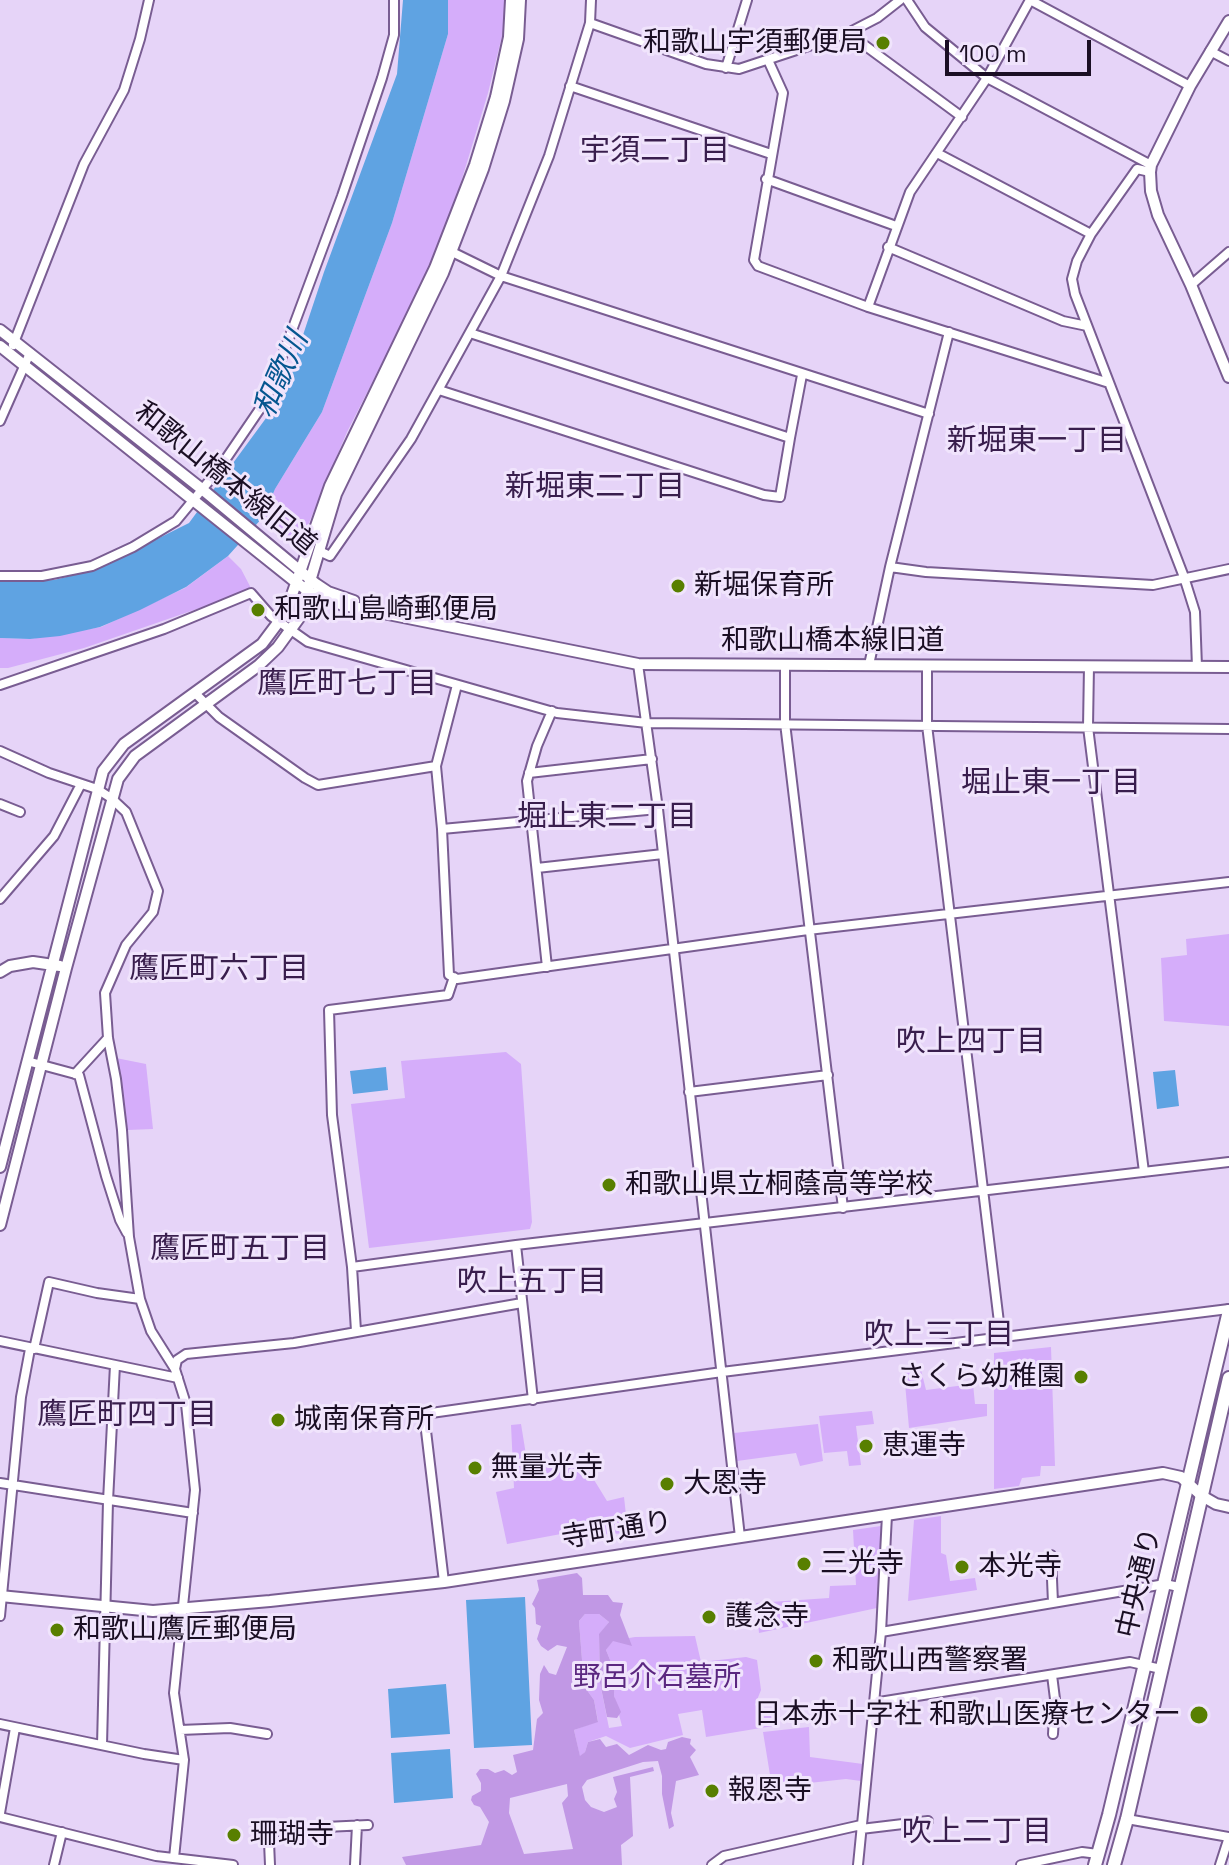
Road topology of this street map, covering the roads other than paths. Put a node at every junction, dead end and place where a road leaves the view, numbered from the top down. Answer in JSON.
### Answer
{"nodes":[{"id":1,"x":149,"y":0,"type":"edge"},
{"id":2,"x":394,"y":0,"type":"edge"},
{"id":3,"x":511,"y":0,"type":"edge"},
{"id":4,"x":520,"y":0,"type":"edge"},
{"id":5,"x":591,"y":0,"type":"edge"},
{"id":6,"x":747,"y":0,"type":"edge"},
{"id":7,"x":900,"y":0,"type":"edge"},
{"id":8,"x":907,"y":0,"type":"edge"},
{"id":9,"x":1030,"y":0,"type":"edge"},
{"id":10,"x":1229,"y":21,"type":"edge"},
{"id":11,"x":590,"y":23,"type":"junction"},
{"id":12,"x":848,"y":33,"type":"junction"},
{"id":13,"x":1210,"y":51,"type":"junction"},
{"id":14,"x":768,"y":60,"type":"junction"},
{"id":15,"x":1229,"y":61,"type":"edge"},
{"id":16,"x":726,"y":68,"type":"junction"},
{"id":17,"x":987,"y":78,"type":"junction"},
{"id":18,"x":570,"y":86,"type":"junction"},
{"id":19,"x":1190,"y":86,"type":"junction"},
{"id":20,"x":962,"y":117,"type":"junction"},
{"id":21,"x":937,"y":153,"type":"junction"},
{"id":22,"x":771,"y":154,"type":"junction"},
{"id":23,"x":1151,"y":168,"type":"junction"},
{"id":24,"x":766,"y":179,"type":"junction"},
{"id":25,"x":896,"y":226,"type":"junction"},
{"id":26,"x":1091,"y":234,"type":"junction"},
{"id":27,"x":888,"y":247,"type":"junction"},
{"id":28,"x":448,"y":250,"type":"junction"},
{"id":29,"x":1229,"y":252,"type":"edge"},
{"id":30,"x":501,"y":276,"type":"junction"},
{"id":31,"x":1191,"y":285,"type":"junction"},
{"id":32,"x":868,"y":307,"type":"junction"},
{"id":33,"x":1087,"y":326,"type":"junction"},
{"id":34,"x":0,"y":330,"type":"edge"},
{"id":35,"x":949,"y":332,"type":"junction"},
{"id":36,"x":470,"y":333,"type":"junction"},
{"id":37,"x":15,"y":341,"type":"junction"},
{"id":38,"x":0,"y":346,"type":"edge"},
{"id":39,"x":30,"y":353,"type":"junction"},
{"id":40,"x":10,"y":354,"type":"junction"},
{"id":41,"x":25,"y":365,"type":"junction"},
{"id":42,"x":802,"y":375,"type":"junction"},
{"id":43,"x":1229,"y":377,"type":"edge"},
{"id":44,"x":1109,"y":383,"type":"junction"},
{"id":45,"x":439,"y":390,"type":"junction"},
{"id":46,"x":929,"y":414,"type":"junction"},
{"id":47,"x":0,"y":421,"type":"edge"},
{"id":48,"x":790,"y":438,"type":"junction"},
{"id":49,"x":205,"y":491,"type":"junction"},
{"id":50,"x":196,"y":502,"type":"junction"},
{"id":51,"x":319,"y":551,"type":"junction"},
{"id":52,"x":282,"y":561,"type":"junction"},
{"id":53,"x":890,"y":567,"type":"junction"},
{"id":54,"x":1229,"y":569,"type":"edge"},
{"id":55,"x":301,"y":571,"type":"junction"},
{"id":56,"x":0,"y":576,"type":"edge"},
{"id":57,"x":1184,"y":577,"type":"junction"},
{"id":58,"x":311,"y":579,"type":"junction"},
{"id":59,"x":297,"y":583,"type":"junction"},
{"id":60,"x":308,"y":591,"type":"junction"},
{"id":61,"x":279,"y":622,"type":"junction"},
{"id":62,"x":441,"y":625,"type":"junction"},
{"id":63,"x":291,"y":631,"type":"junction"},
{"id":64,"x":638,"y":664,"type":"junction"},
{"id":65,"x":785,"y":665,"type":"junction"},
{"id":66,"x":869,"y":665,"type":"junction"},
{"id":67,"x":927,"y":666,"type":"junction"},
{"id":68,"x":1089,"y":666,"type":"junction"},
{"id":69,"x":1197,"y":667,"type":"junction"},
{"id":70,"x":1229,"y":667,"type":"edge"},
{"id":71,"x":0,"y":685,"type":"edge"},
{"id":72,"x":457,"y":685,"type":"junction"},
{"id":73,"x":196,"y":694,"type":"junction"},
{"id":74,"x":205,"y":704,"type":"junction"},
{"id":75,"x":552,"y":711,"type":"junction"},
{"id":76,"x":647,"y":723,"type":"junction"},
{"id":77,"x":785,"y":723,"type":"junction"},
{"id":78,"x":927,"y":725,"type":"junction"},
{"id":79,"x":1088,"y":727,"type":"junction"},
{"id":80,"x":1229,"y":729,"type":"edge"},
{"id":81,"x":0,"y":751,"type":"edge"},
{"id":82,"x":652,"y":759,"type":"junction"},
{"id":83,"x":436,"y":766,"type":"junction"},
{"id":84,"x":529,"y":773,"type":"junction"},
{"id":85,"x":81,"y":784,"type":"junction"},
{"id":86,"x":97,"y":789,"type":"junction"},
{"id":87,"x":111,"y":798,"type":"junction"},
{"id":88,"x":0,"y":804,"type":"edge"},
{"id":89,"x":658,"y":809,"type":"junction"},
{"id":90,"x":20,"y":812,"type":"dead end"},
{"id":91,"x":532,"y":821,"type":"junction"},
{"id":92,"x":442,"y":829,"type":"junction"},
{"id":93,"x":663,"y":854,"type":"junction"},
{"id":94,"x":537,"y":868,"type":"junction"},
{"id":95,"x":1229,"y":882,"type":"edge"},
{"id":96,"x":1108,"y":897,"type":"junction"},
{"id":97,"x":0,"y":899,"type":"edge"},
{"id":98,"x":948,"y":915,"type":"junction"},
{"id":99,"x":808,"y":930,"type":"junction"},
{"id":100,"x":674,"y":950,"type":"junction"},
{"id":101,"x":53,"y":965,"type":"junction"},
{"id":102,"x":547,"y":967,"type":"junction"},
{"id":103,"x":66,"y":968,"type":"junction"},
{"id":104,"x":0,"y":972,"type":"edge"},
{"id":105,"x":454,"y":977,"type":"junction"},
{"id":106,"x":108,"y":1038,"type":"junction"},
{"id":107,"x":27,"y":1061,"type":"junction"},
{"id":108,"x":42,"y":1064,"type":"junction"},
{"id":109,"x":75,"y":1074,"type":"junction"},
{"id":110,"x":828,"y":1075,"type":"junction"},
{"id":111,"x":689,"y":1092,"type":"junction"},
{"id":112,"x":1229,"y":1162,"type":"edge"},
{"id":113,"x":0,"y":1167,"type":"edge"},
{"id":114,"x":1144,"y":1172,"type":"junction"},
{"id":115,"x":983,"y":1191,"type":"junction"},
{"id":116,"x":843,"y":1208,"type":"junction"},
{"id":117,"x":705,"y":1222,"type":"junction"},
{"id":118,"x":0,"y":1225,"type":"edge"},
{"id":119,"x":129,"y":1237,"type":"junction"},
{"id":120,"x":516,"y":1245,"type":"junction"},
{"id":121,"x":352,"y":1267,"type":"junction"},
{"id":122,"x":140,"y":1299,"type":"junction"},
{"id":123,"x":522,"y":1303,"type":"junction"},
{"id":124,"x":1229,"y":1310,"type":"edge"},
{"id":125,"x":356,"y":1331,"type":"junction"},
{"id":126,"x":1001,"y":1339,"type":"junction"},
{"id":127,"x":0,"y":1341,"type":"edge"},
{"id":128,"x":32,"y":1349,"type":"junction"},
{"id":129,"x":115,"y":1365,"type":"junction"},
{"id":130,"x":722,"y":1372,"type":"junction"},
{"id":131,"x":177,"y":1374,"type":"junction"},
{"id":132,"x":1229,"y":1378,"type":"edge"},
{"id":133,"x":533,"y":1400,"type":"junction"},
{"id":134,"x":0,"y":1483,"type":"edge"},
{"id":135,"x":12,"y":1485,"type":"junction"},
{"id":136,"x":1188,"y":1485,"type":"junction"},
{"id":137,"x":1202,"y":1496,"type":"junction"},
{"id":138,"x":108,"y":1501,"type":"junction"},
{"id":139,"x":1229,"y":1507,"type":"edge"},
{"id":140,"x":193,"y":1513,"type":"junction"},
{"id":141,"x":887,"y":1515,"type":"junction"},
{"id":142,"x":740,"y":1537,"type":"junction"},
{"id":143,"x":1051,"y":1555,"type":"dead end"},
{"id":144,"x":444,"y":1582,"type":"junction"},
{"id":145,"x":1165,"y":1584,"type":"junction"},
{"id":146,"x":1179,"y":1587,"type":"junction"},
{"id":147,"x":1,"y":1596,"type":"edge"},
{"id":148,"x":1053,"y":1603,"type":"junction"},
{"id":149,"x":105,"y":1607,"type":"junction"},
{"id":150,"x":183,"y":1609,"type":"junction"},
{"id":151,"x":0,"y":1616,"type":"edge"},
{"id":152,"x":881,"y":1632,"type":"junction"},
{"id":153,"x":1145,"y":1664,"type":"junction"},
{"id":154,"x":1161,"y":1669,"type":"junction"},
{"id":155,"x":1052,"y":1675,"type":"junction"},
{"id":156,"x":873,"y":1703,"type":"junction"},
{"id":157,"x":0,"y":1724,"type":"edge"},
{"id":158,"x":15,"y":1728,"type":"junction"},
{"id":159,"x":180,"y":1730,"type":"junction"},
{"id":160,"x":267,"y":1734,"type":"dead end"},
{"id":161,"x":1053,"y":1734,"type":"dead end"},
{"id":162,"x":102,"y":1745,"type":"junction"},
{"id":163,"x":184,"y":1760,"type":"junction"},
{"id":164,"x":0,"y":1815,"type":"edge"},
{"id":165,"x":1127,"y":1819,"type":"junction"},
{"id":166,"x":928,"y":1821,"type":"dead end"},
{"id":167,"x":357,"y":1825,"type":"junction"},
{"id":168,"x":368,"y":1825,"type":"dead end"},
{"id":169,"x":861,"y":1827,"type":"junction"},
{"id":170,"x":62,"y":1832,"type":"junction"},
{"id":171,"x":1229,"y":1837,"type":"edge"},
{"id":172,"x":174,"y":1858,"type":"junction"},
{"id":173,"x":1096,"y":1859,"type":"edge"},
{"id":174,"x":156,"y":1861,"type":"edge"},
{"id":175,"x":54,"y":1865,"type":"edge"},
{"id":176,"x":233,"y":1865,"type":"edge"},
{"id":177,"x":270,"y":1865,"type":"edge"},
{"id":178,"x":355,"y":1865,"type":"edge"},
{"id":179,"x":712,"y":1865,"type":"edge"},
{"id":180,"x":858,"y":1865,"type":"edge"},
{"id":181,"x":1021,"y":1865,"type":"edge"},
{"id":182,"x":1114,"y":1865,"type":"edge"},
{"id":183,"x":1220,"y":1865,"type":"edge"}],
"edges":[{"from":1,"to":37,"type":"street"},
{"from":2,"to":49,"type":"street"},
{"from":3,"to":28,"type":"street"},
{"from":4,"to":28,"type":"street"},
{"from":5,"to":11,"type":"street"},
{"from":6,"to":16,"type":"street"},
{"from":7,"to":12,"type":"street"},
{"from":8,"to":17,"type":"street"},
{"from":9,"to":17,"type":"street"},
{"from":9,"to":19,"type":"street"},
{"from":10,"to":13,"type":"street"},
{"from":11,"to":16,"type":"street"},
{"from":11,"to":18,"type":"street"},
{"from":12,"to":14,"type":"street"},
{"from":12,"to":20,"type":"street"},
{"from":13,"to":15,"type":"street"},
{"from":13,"to":19,"type":"street"},
{"from":14,"to":16,"type":"street"},
{"from":14,"to":22,"type":"street"},
{"from":17,"to":20,"type":"street"},
{"from":17,"to":23,"type":"street"},
{"from":18,"to":22,"type":"street"},
{"from":18,"to":30,"type":"street"},
{"from":19,"to":23,"type":"street"},
{"from":20,"to":21,"type":"street"},
{"from":21,"to":25,"type":"street"},
{"from":21,"to":26,"type":"street"},
{"from":22,"to":24,"type":"street"},
{"from":23,"to":26,"type":"street"},
{"from":23,"to":31,"type":"street"},
{"from":24,"to":25,"type":"street"},
{"from":24,"to":32,"type":"street"},
{"from":25,"to":27,"type":"street"},
{"from":26,"to":33,"type":"street"},
{"from":27,"to":32,"type":"street"},
{"from":27,"to":33,"type":"street"},
{"from":28,"to":30,"type":"street"},
{"from":28,"to":51,"type":"street"},
{"from":28,"to":55,"type":"street"},
{"from":29,"to":31,"type":"street"},
{"from":30,"to":36,"type":"street"},
{"from":30,"to":42,"type":"street"},
{"from":31,"to":43,"type":"street"},
{"from":32,"to":35,"type":"street"},
{"from":33,"to":44,"type":"street"},
{"from":34,"to":37,"type":"street","name":"和歌山橋本線旧道"},
{"from":35,"to":44,"type":"street"},
{"from":35,"to":46,"type":"street"},
{"from":36,"to":45,"type":"street"},
{"from":36,"to":48,"type":"street"},
{"from":37,"to":39,"type":"street","name":"和歌山橋本線旧道"},
{"from":37,"to":40,"type":"street"},
{"from":38,"to":40,"type":"street","name":"和歌山橋本線旧道"},
{"from":39,"to":41,"type":"street"},
{"from":39,"to":49,"type":"street","name":"和歌山橋本線旧道"},
{"from":40,"to":41,"type":"street","name":"和歌山橋本線旧道"},
{"from":41,"to":47,"type":"street"},
{"from":41,"to":50,"type":"street","name":"和歌山橋本線旧道"},
{"from":42,"to":46,"type":"street"},
{"from":42,"to":48,"type":"street"},
{"from":44,"to":57,"type":"street"},
{"from":45,"to":48,"type":"street"},
{"from":45,"to":51,"type":"street"},
{"from":46,"to":53,"type":"street"},
{"from":49,"to":50,"type":"street"},
{"from":49,"to":52,"type":"street","name":"和歌山橋本線旧道"},
{"from":50,"to":52,"type":"street","name":"和歌山橋本線旧道"},
{"from":50,"to":56,"type":"street"},
{"from":51,"to":58,"type":"street"},
{"from":52,"to":55,"type":"street","name":"和歌山橋本線旧道"},
{"from":52,"to":59,"type":"street","name":"和歌山橋本線旧道"},
{"from":53,"to":57,"type":"street"},
{"from":53,"to":66,"type":"street"},
{"from":54,"to":57,"type":"street"},
{"from":55,"to":58,"type":"street","name":"和歌山橋本線旧道"},
{"from":55,"to":59,"type":"street"},
{"from":57,"to":69,"type":"street"},
{"from":58,"to":60,"type":"street"},
{"from":58,"to":62,"type":"street","name":"和歌山橋本線旧道"},
{"from":59,"to":60,"type":"street","name":"和歌山橋本線旧道"},
{"from":59,"to":61,"type":"street"},
{"from":60,"to":62,"type":"street","name":"和歌山橋本線旧道"},
{"from":60,"to":63,"type":"street"},
{"from":61,"to":63,"type":"street"},
{"from":61,"to":71,"type":"street"},
{"from":61,"to":73,"type":"street"},
{"from":62,"to":64,"type":"street","name":"和歌山橋本線旧道"},
{"from":63,"to":72,"type":"street"},
{"from":63,"to":74,"type":"street"},
{"from":64,"to":65,"type":"street","name":"和歌山橋本線旧道"},
{"from":64,"to":76,"type":"street"},
{"from":65,"to":66,"type":"street","name":"和歌山橋本線旧道"},
{"from":65,"to":77,"type":"street"},
{"from":66,"to":67,"type":"street","name":"和歌山橋本線旧道"},
{"from":67,"to":68,"type":"street","name":"和歌山橋本線旧道"},
{"from":67,"to":78,"type":"street"},
{"from":68,"to":69,"type":"street","name":"和歌山橋本線旧道"},
{"from":68,"to":79,"type":"street"},
{"from":69,"to":70,"type":"street","name":"和歌山橋本線旧道"},
{"from":72,"to":75,"type":"street"},
{"from":72,"to":83,"type":"street"},
{"from":73,"to":74,"type":"street"},
{"from":73,"to":86,"type":"street"},
{"from":74,"to":83,"type":"street"},
{"from":74,"to":87,"type":"street"},
{"from":75,"to":76,"type":"street"},
{"from":75,"to":84,"type":"street"},
{"from":76,"to":77,"type":"street"},
{"from":76,"to":82,"type":"street"},
{"from":77,"to":78,"type":"street"},
{"from":77,"to":99,"type":"street"},
{"from":78,"to":79,"type":"street"},
{"from":78,"to":98,"type":"street"},
{"from":79,"to":80,"type":"street"},
{"from":79,"to":96,"type":"street"},
{"from":81,"to":85,"type":"street"},
{"from":82,"to":84,"type":"street"},
{"from":82,"to":89,"type":"street"},
{"from":83,"to":92,"type":"street"},
{"from":84,"to":91,"type":"street"},
{"from":85,"to":86,"type":"street"},
{"from":85,"to":97,"type":"street"},
{"from":86,"to":87,"type":"street"},
{"from":86,"to":101,"type":"street"},
{"from":87,"to":103,"type":"street"},
{"from":87,"to":106,"type":"street"},
{"from":88,"to":90,"type":"street"},
{"from":89,"to":91,"type":"street"},
{"from":89,"to":93,"type":"street"},
{"from":91,"to":92,"type":"street"},
{"from":91,"to":94,"type":"street"},
{"from":92,"to":105,"type":"street"},
{"from":93,"to":94,"type":"street"},
{"from":93,"to":100,"type":"street"},
{"from":94,"to":102,"type":"street"},
{"from":95,"to":96,"type":"street"},
{"from":96,"to":98,"type":"street"},
{"from":96,"to":114,"type":"street"},
{"from":98,"to":99,"type":"street"},
{"from":98,"to":115,"type":"street"},
{"from":99,"to":100,"type":"street"},
{"from":99,"to":110,"type":"street"},
{"from":100,"to":102,"type":"street"},
{"from":100,"to":111,"type":"street"},
{"from":101,"to":103,"type":"street"},
{"from":101,"to":104,"type":"street"},
{"from":101,"to":107,"type":"street"},
{"from":102,"to":105,"type":"street"},
{"from":103,"to":108,"type":"street"},
{"from":105,"to":121,"type":"street"},
{"from":106,"to":109,"type":"street"},
{"from":106,"to":119,"type":"street"},
{"from":107,"to":108,"type":"street"},
{"from":107,"to":113,"type":"street"},
{"from":108,"to":109,"type":"street"},
{"from":108,"to":118,"type":"street"},
{"from":109,"to":119,"type":"street"},
{"from":110,"to":111,"type":"street"},
{"from":110,"to":116,"type":"street"},
{"from":111,"to":117,"type":"street"},
{"from":112,"to":114,"type":"street"},
{"from":114,"to":115,"type":"street"},
{"from":115,"to":116,"type":"street"},
{"from":115,"to":126,"type":"street"},
{"from":116,"to":117,"type":"street"},
{"from":117,"to":120,"type":"street"},
{"from":117,"to":130,"type":"street"},
{"from":119,"to":122,"type":"street"},
{"from":120,"to":121,"type":"street"},
{"from":120,"to":123,"type":"street"},
{"from":121,"to":125,"type":"street"},
{"from":122,"to":128,"type":"street"},
{"from":122,"to":131,"type":"street"},
{"from":123,"to":125,"type":"street"},
{"from":123,"to":133,"type":"street"},
{"from":124,"to":126,"type":"street"},
{"from":124,"to":136,"type":"highway","name":"中央通り"},
{"from":125,"to":131,"type":"street"},
{"from":126,"to":130,"type":"street"},
{"from":127,"to":128,"type":"street"},
{"from":128,"to":129,"type":"street"},
{"from":128,"to":135,"type":"street"},
{"from":129,"to":131,"type":"street"},
{"from":129,"to":138,"type":"street"},
{"from":130,"to":133,"type":"street"},
{"from":130,"to":142,"type":"street"},
{"from":131,"to":140,"type":"street"},
{"from":132,"to":137,"type":"highway","name":"中央通り"},
{"from":133,"to":144,"type":"street"},
{"from":134,"to":135,"type":"street"},
{"from":135,"to":138,"type":"street"},
{"from":135,"to":147,"type":"street"},
{"from":136,"to":137,"type":"street","name":"寺町通り"},
{"from":136,"to":141,"type":"street","name":"寺町通り"},
{"from":136,"to":145,"type":"highway","name":"中央通り"},
{"from":137,"to":139,"type":"street","name":"寺町通り"},
{"from":137,"to":146,"type":"highway","name":"中央通り"},
{"from":138,"to":140,"type":"street"},
{"from":138,"to":149,"type":"street"},
{"from":140,"to":150,"type":"street"},
{"from":141,"to":142,"type":"street","name":"寺町通り"},
{"from":141,"to":152,"type":"street"},
{"from":142,"to":144,"type":"street","name":"寺町通り"},
{"from":143,"to":148,"type":"street"},
{"from":144,"to":150,"type":"street","name":"寺町通り"},
{"from":145,"to":146,"type":"street"},
{"from":145,"to":148,"type":"street"},
{"from":145,"to":153,"type":"highway","name":"中央通り"},
{"from":146,"to":154,"type":"highway","name":"中央通り"},
{"from":147,"to":149,"type":"street","name":"寺町通り"},
{"from":147,"to":151,"type":"street"},
{"from":148,"to":152,"type":"street"},
{"from":149,"to":150,"type":"street","name":"寺町通り"},
{"from":149,"to":162,"type":"street"},
{"from":150,"to":159,"type":"street"},
{"from":152,"to":156,"type":"street"},
{"from":153,"to":154,"type":"street"},
{"from":153,"to":155,"type":"street"},
{"from":153,"to":173,"type":"highway","name":"中央通り"},
{"from":154,"to":165,"type":"highway","name":"中央通り"},
{"from":155,"to":156,"type":"street"},
{"from":155,"to":161,"type":"street"},
{"from":156,"to":169,"type":"street"},
{"from":157,"to":158,"type":"street"},
{"from":158,"to":162,"type":"street"},
{"from":158,"to":164,"type":"street"},
{"from":159,"to":160,"type":"street"},
{"from":159,"to":163,"type":"street"},
{"from":162,"to":163,"type":"street"},
{"from":163,"to":172,"type":"street"},
{"from":164,"to":170,"type":"street"},
{"from":165,"to":171,"type":"street"},
{"from":165,"to":182,"type":"highway","name":"中央通り"},
{"from":166,"to":169,"type":"street"},
{"from":167,"to":168,"type":"street"},
{"from":167,"to":177,"type":"street"},
{"from":167,"to":178,"type":"street"},
{"from":169,"to":179,"type":"street"},
{"from":169,"to":180,"type":"street"},
{"from":170,"to":174,"type":"street"},
{"from":170,"to":175,"type":"street"},
{"from":171,"to":183,"type":"street"},
{"from":172,"to":174,"type":"street"},
{"from":172,"to":176,"type":"street"},
{"from":173,"to":181,"type":"street"}]}
